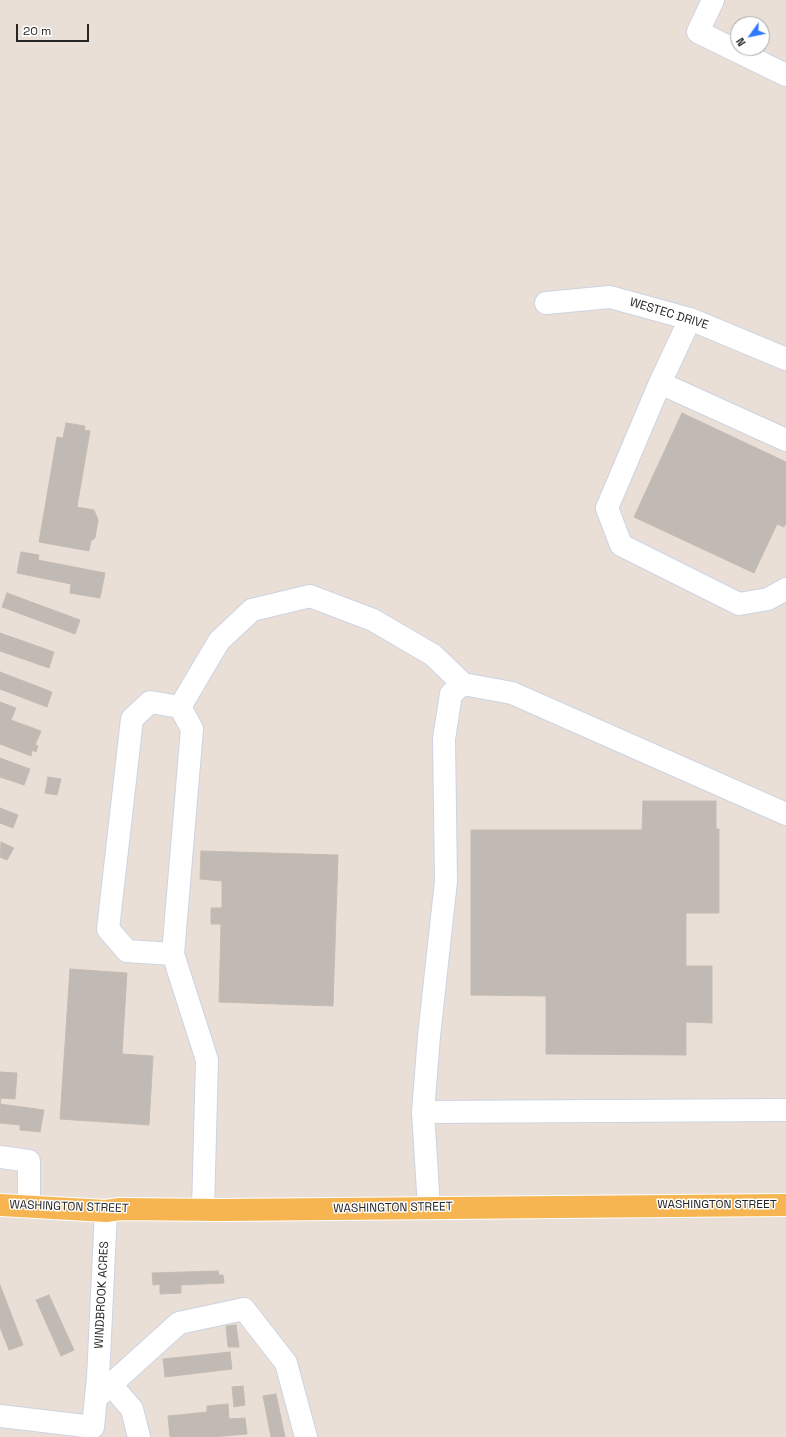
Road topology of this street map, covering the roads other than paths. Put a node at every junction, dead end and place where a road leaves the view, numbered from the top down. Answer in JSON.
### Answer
{"nodes":[{"id":1,"x":713,"y":0,"type":"edge"},
{"id":2,"x":786,"y":76,"type":"edge"},
{"id":3,"x":546,"y":303,"type":"dead end"},
{"id":4,"x":690,"y":319,"type":"junction"},
{"id":5,"x":786,"y":359,"type":"edge"},
{"id":6,"x":660,"y":383,"type":"junction"},
{"id":7,"x":786,"y":440,"type":"edge"},
{"id":8,"x":786,"y":589,"type":"edge"},
{"id":9,"x":463,"y":684,"type":"junction"},
{"id":10,"x":180,"y":707,"type":"junction"},
{"id":11,"x":786,"y":814,"type":"edge"},
{"id":12,"x":173,"y":954,"type":"junction"},
{"id":13,"x":786,"y":1110,"type":"edge"},
{"id":14,"x":423,"y":1112,"type":"junction"},
{"id":15,"x":0,"y":1157,"type":"edge"},
{"id":16,"x":0,"y":1205,"type":"edge"},
{"id":17,"x":786,"y":1205,"type":"edge"},
{"id":18,"x":29,"y":1206,"type":"junction"},
{"id":19,"x":429,"y":1208,"type":"junction"},
{"id":20,"x":203,"y":1210,"type":"junction"},
{"id":21,"x":106,"y":1211,"type":"junction"},
{"id":22,"x":102,"y":1387,"type":"junction"},
{"id":23,"x":0,"y":1416,"type":"edge"},
{"id":24,"x":139,"y":1437,"type":"edge"},
{"id":25,"x":306,"y":1437,"type":"edge"}],
"edges":[{"from":1,"to":2,"type":"street"},
{"from":3,"to":4,"type":"street","name":"WESTEC DRIVE"},
{"from":4,"to":5,"type":"street","name":"WESTEC DRIVE"},
{"from":4,"to":6,"type":"street"},
{"from":6,"to":7,"type":"street"},
{"from":6,"to":8,"type":"street"},
{"from":9,"to":10,"type":"street"},
{"from":9,"to":11,"type":"street"},
{"from":9,"to":14,"type":"street"},
{"from":10,"to":12,"type":"street"},
{"from":10,"to":12,"type":"street"},
{"from":12,"to":20,"type":"street"},
{"from":13,"to":14,"type":"street"},
{"from":14,"to":19,"type":"street"},
{"from":15,"to":18,"type":"street"},
{"from":16,"to":18,"type":"main road","name":"WASHINGTON STREET"},
{"from":17,"to":19,"type":"main road","name":"WASHINGTON STREET"},
{"from":18,"to":21,"type":"main road","name":"WASHINGTON STREET"},
{"from":19,"to":20,"type":"main road","name":"WASHINGTON STREET"},
{"from":20,"to":21,"type":"main road","name":"WASHINGTON STREET"},
{"from":21,"to":22,"type":"street","name":"WINDBROOK ACRES"},
{"from":22,"to":23,"type":"street","name":"WINDBROOK ACRES"},
{"from":22,"to":24,"type":"street"},
{"from":22,"to":25,"type":"street"}]}
